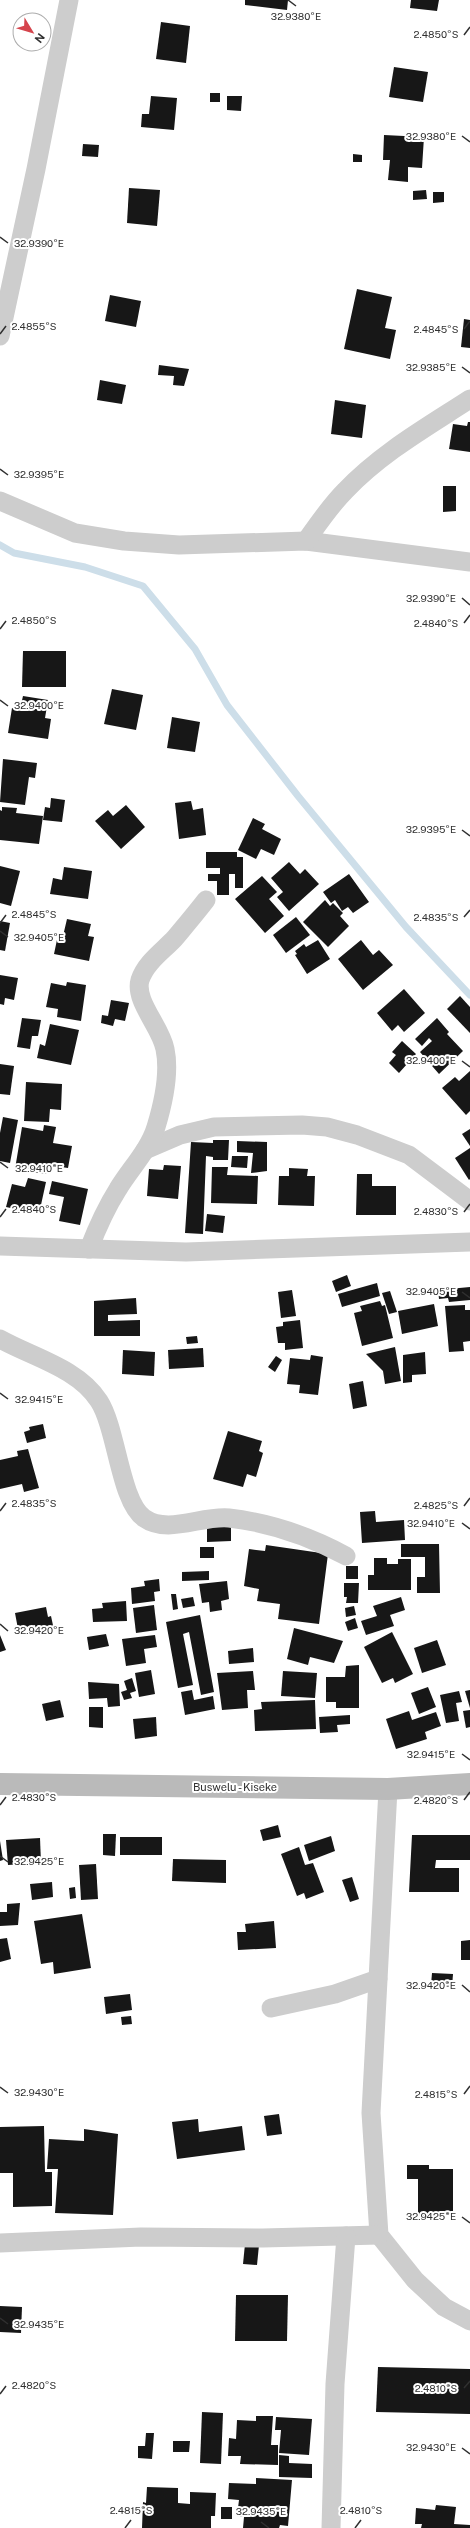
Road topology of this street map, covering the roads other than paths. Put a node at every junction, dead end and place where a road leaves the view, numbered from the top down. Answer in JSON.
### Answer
{"nodes":[{"id":1,"x":68,"y":0,"type":"edge"},
{"id":2,"x":4,"y":299,"type":"edge"},
{"id":3,"x":0,"y":336,"type":"edge"},
{"id":4,"x":470,"y":399,"type":"edge"},
{"id":5,"x":0,"y":501,"type":"edge"},
{"id":6,"x":306,"y":541,"type":"junction"},
{"id":7,"x":470,"y":562,"type":"edge"},
{"id":8,"x":206,"y":900,"type":"dead end"},
{"id":9,"x":145,"y":1150,"type":"junction"},
{"id":10,"x":470,"y":1200,"type":"edge"},
{"id":11,"x":470,"y":1242,"type":"edge"},
{"id":12,"x":0,"y":1246,"type":"edge"},
{"id":13,"x":89,"y":1249,"type":"junction"},
{"id":14,"x":0,"y":1339,"type":"edge"},
{"id":15,"x":346,"y":1556,"type":"dead end"},
{"id":16,"x":0,"y":1784,"type":"edge"},
{"id":17,"x":470,"y":1784,"type":"edge"},
{"id":18,"x":388,"y":1789,"type":"junction"},
{"id":19,"x":378,"y":1979,"type":"junction"},
{"id":20,"x":271,"y":2008,"type":"dead end"},
{"id":21,"x":379,"y":2235,"type":"junction"},
{"id":22,"x":346,"y":2236,"type":"junction"},
{"id":23,"x":0,"y":2243,"type":"edge"},
{"id":24,"x":470,"y":2321,"type":"edge"},
{"id":25,"x":331,"y":2528,"type":"edge"}],
"edges":[{"from":1,"to":2,"type":"street"},
{"from":2,"to":3,"type":"street"},
{"from":4,"to":6,"type":"street"},
{"from":5,"to":6,"type":"street"},
{"from":6,"to":7,"type":"street"},
{"from":8,"to":9,"type":"street"},
{"from":9,"to":10,"type":"street"},
{"from":9,"to":13,"type":"street"},
{"from":11,"to":13,"type":"street"},
{"from":12,"to":13,"type":"street"},
{"from":14,"to":15,"type":"street"},
{"from":16,"to":18,"type":"main road","name":"Buswelu - Kiseke"},
{"from":17,"to":18,"type":"main road","name":"Buswelu - Kiseke"},
{"from":18,"to":19,"type":"street"},
{"from":19,"to":20,"type":"street"},
{"from":19,"to":21,"type":"street"},
{"from":21,"to":22,"type":"street"},
{"from":21,"to":24,"type":"street"},
{"from":22,"to":23,"type":"street"},
{"from":22,"to":25,"type":"street"}]}
